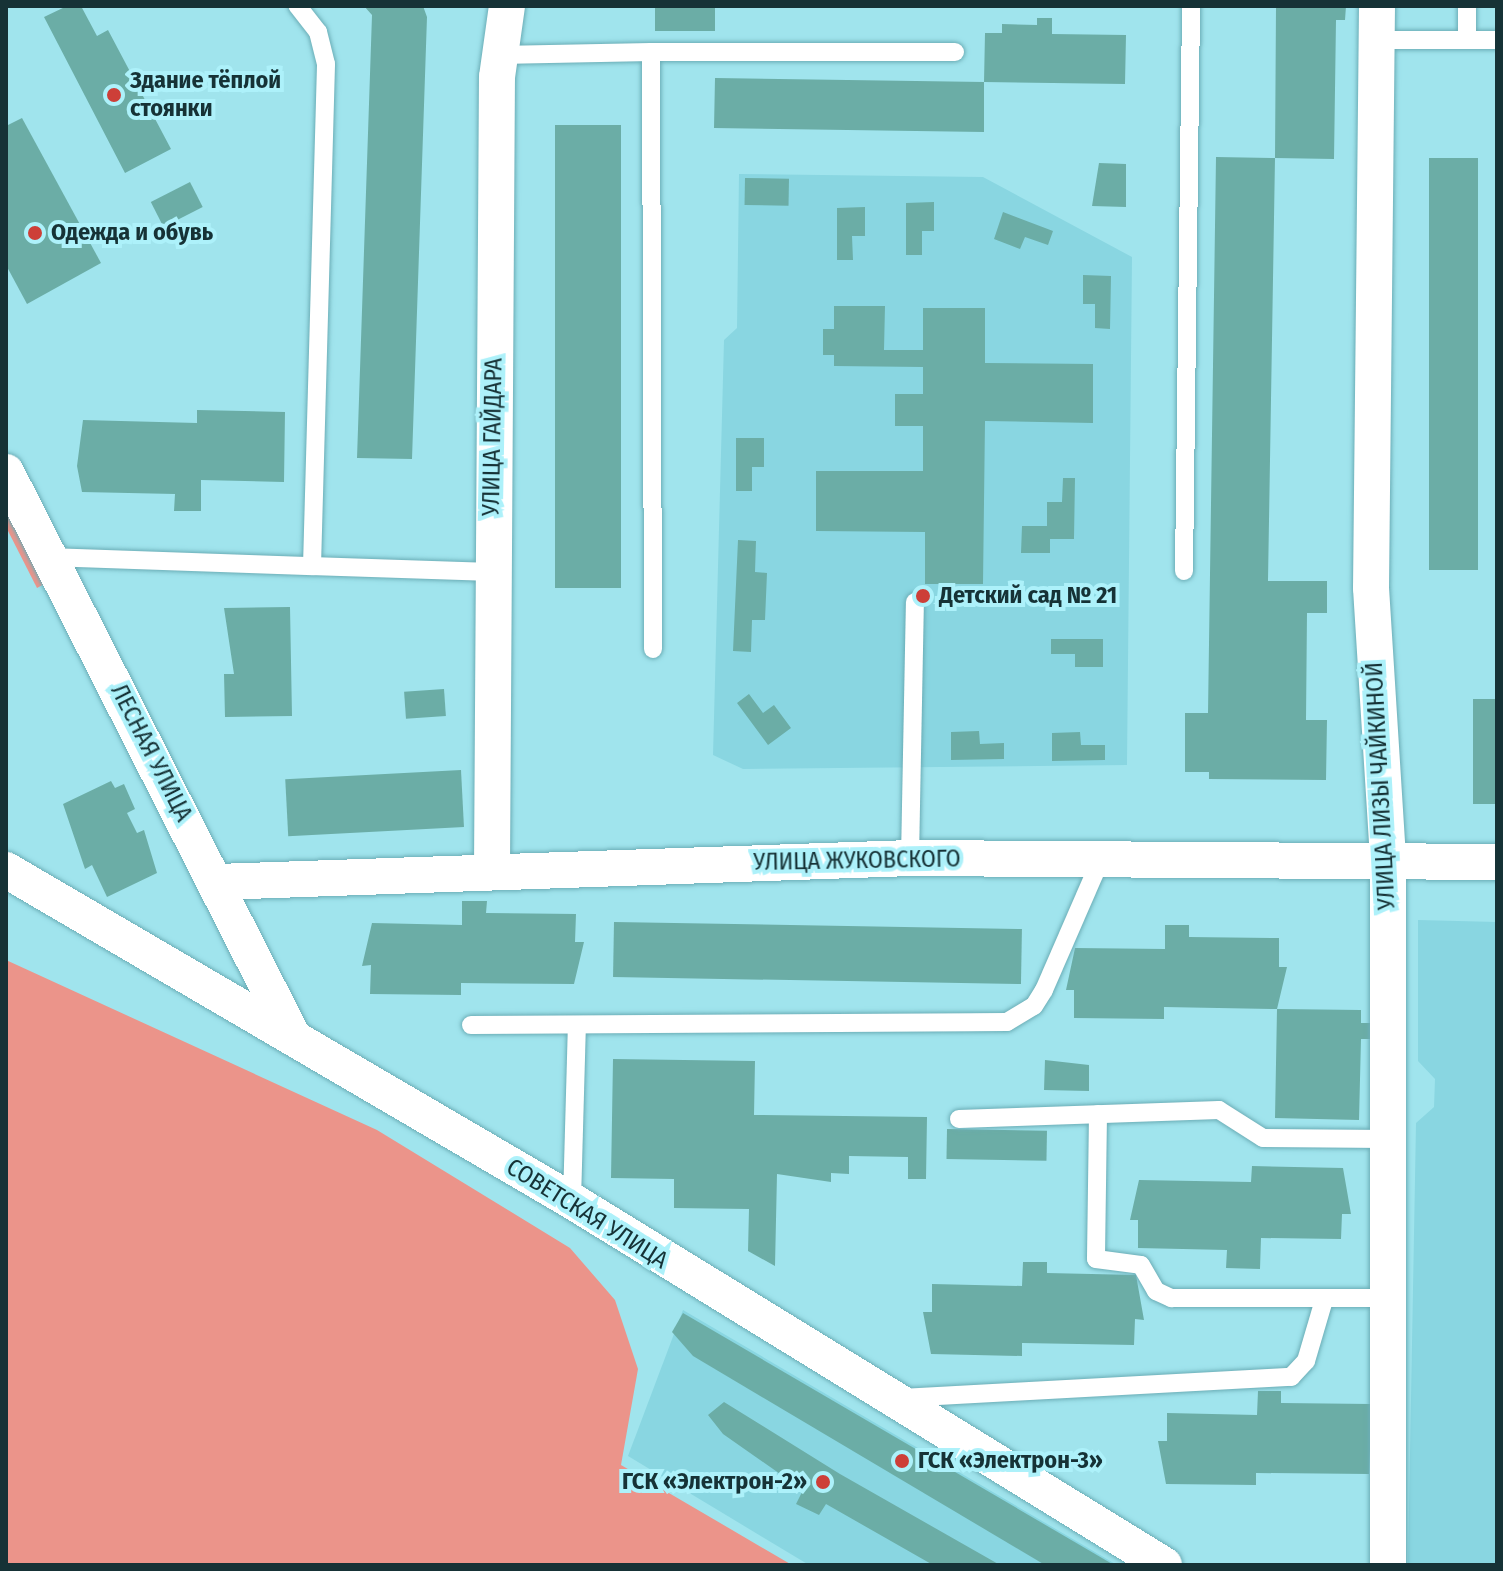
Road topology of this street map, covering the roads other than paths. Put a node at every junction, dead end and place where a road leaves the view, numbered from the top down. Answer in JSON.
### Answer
{"nodes":[{"id":1,"x":298,"y":6,"type":"edge"},
{"id":2,"x":507,"y":6,"type":"edge"},
{"id":3,"x":1191,"y":6,"type":"edge"},
{"id":4,"x":1467,"y":6,"type":"edge"},
{"id":5,"x":1377,"y":23,"type":"edge"},
{"id":6,"x":1467,"y":40,"type":"junction"},
{"id":7,"x":1497,"y":40,"type":"edge"},
{"id":8,"x":651,"y":52,"type":"junction"},
{"id":9,"x":955,"y":52,"type":"dead end"},
{"id":10,"x":499,"y":55,"type":"junction"},
{"id":11,"x":6,"y":472,"type":"edge"},
{"id":12,"x":50,"y":557,"type":"junction"},
{"id":13,"x":312,"y":566,"type":"junction"},
{"id":14,"x":1184,"y":571,"type":"dead end"},
{"id":15,"x":491,"y":572,"type":"junction"},
{"id":16,"x":915,"y":602,"type":"dead end"},
{"id":17,"x":653,"y":649,"type":"dead end"},
{"id":18,"x":910,"y":858,"type":"junction"},
{"id":19,"x":1100,"y":861,"type":"junction"},
{"id":20,"x":1388,"y":861,"type":"junction"},
{"id":21,"x":1497,"y":862,"type":"edge"},
{"id":22,"x":492,"y":868,"type":"junction"},
{"id":23,"x":6,"y":870,"type":"edge"},
{"id":24,"x":217,"y":882,"type":"junction"},
{"id":25,"x":471,"y":1025,"type":"dead end"},
{"id":26,"x":577,"y":1027,"type":"junction"},
{"id":27,"x":293,"y":1037,"type":"junction"},
{"id":28,"x":1098,"y":1114,"type":"junction"},
{"id":29,"x":959,"y":1119,"type":"dead end"},
{"id":30,"x":1387,"y":1139,"type":"junction"},
{"id":31,"x":572,"y":1201,"type":"junction"},
{"id":32,"x":1392,"y":1298,"type":"junction"},
{"id":33,"x":1324,"y":1300,"type":"junction"},
{"id":34,"x":886,"y":1399,"type":"junction"},
{"id":35,"x":1164,"y":1565,"type":"edge"},
{"id":36,"x":1388,"y":1565,"type":"edge"}],
"edges":[{"from":1,"to":13,"type":"lane"},
{"from":2,"to":10,"type":"street","name":"УЛИЦА ГАЙДАРА"},
{"from":3,"to":14,"type":"lane"},
{"from":4,"to":6,"type":"lane"},
{"from":5,"to":6,"type":"lane"},
{"from":5,"to":20,"type":"street","name":"УЛИЦА ЛИЗЫ ЧАЙКИНОЙ"},
{"from":6,"to":7,"type":"lane"},
{"from":8,"to":9,"type":"lane"},
{"from":8,"to":10,"type":"lane"},
{"from":8,"to":17,"type":"lane"},
{"from":10,"to":15,"type":"street","name":"УЛИЦА ГАЙДАРА"},
{"from":11,"to":12,"type":"street","name":"ЛЕСНАЯ УЛИЦА"},
{"from":12,"to":13,"type":"lane"},
{"from":12,"to":24,"type":"street","name":"ЛЕСНАЯ УЛИЦА"},
{"from":13,"to":15,"type":"lane"},
{"from":15,"to":22,"type":"street","name":"УЛИЦА ГАЙДАРА"},
{"from":16,"to":18,"type":"lane"},
{"from":18,"to":19,"type":"street","name":"УЛИЦА ЖУКОВСКОГО"},
{"from":18,"to":22,"type":"street","name":"УЛИЦА ЖУКОВСКОГО"},
{"from":19,"to":20,"type":"street","name":"УЛИЦА ЖУКОВСКОГО"},
{"from":19,"to":26,"type":"lane"},
{"from":20,"to":21,"type":"street","name":"УЛИЦА ЖУКОВСКОГО"},
{"from":20,"to":30,"type":"street","name":"УЛИЦА ЛИЗЫ ЧАЙКИНОЙ"},
{"from":22,"to":24,"type":"street","name":"УЛИЦА ЖУКОВСКОГО"},
{"from":23,"to":27,"type":"street","name":"СОВЕТСКАЯ УЛИЦА"},
{"from":24,"to":27,"type":"street","name":"ЛЕСНАЯ УЛИЦА"},
{"from":25,"to":26,"type":"lane"},
{"from":26,"to":31,"type":"lane"},
{"from":27,"to":31,"type":"street","name":"СОВЕТСКАЯ УЛИЦА"},
{"from":28,"to":29,"type":"lane"},
{"from":28,"to":30,"type":"lane"},
{"from":28,"to":33,"type":"lane"},
{"from":30,"to":32,"type":"street","name":"УЛИЦА ЛИЗЫ ЧАЙКИНОЙ"},
{"from":31,"to":34,"type":"street","name":"СОВЕТСКАЯ УЛИЦА"},
{"from":32,"to":33,"type":"lane"},
{"from":32,"to":36,"type":"street","name":"УЛИЦА ЛИЗЫ ЧАЙКИНОЙ"},
{"from":33,"to":34,"type":"lane"},
{"from":34,"to":35,"type":"street","name":"СОВЕТСКАЯ УЛИЦА"}]}
